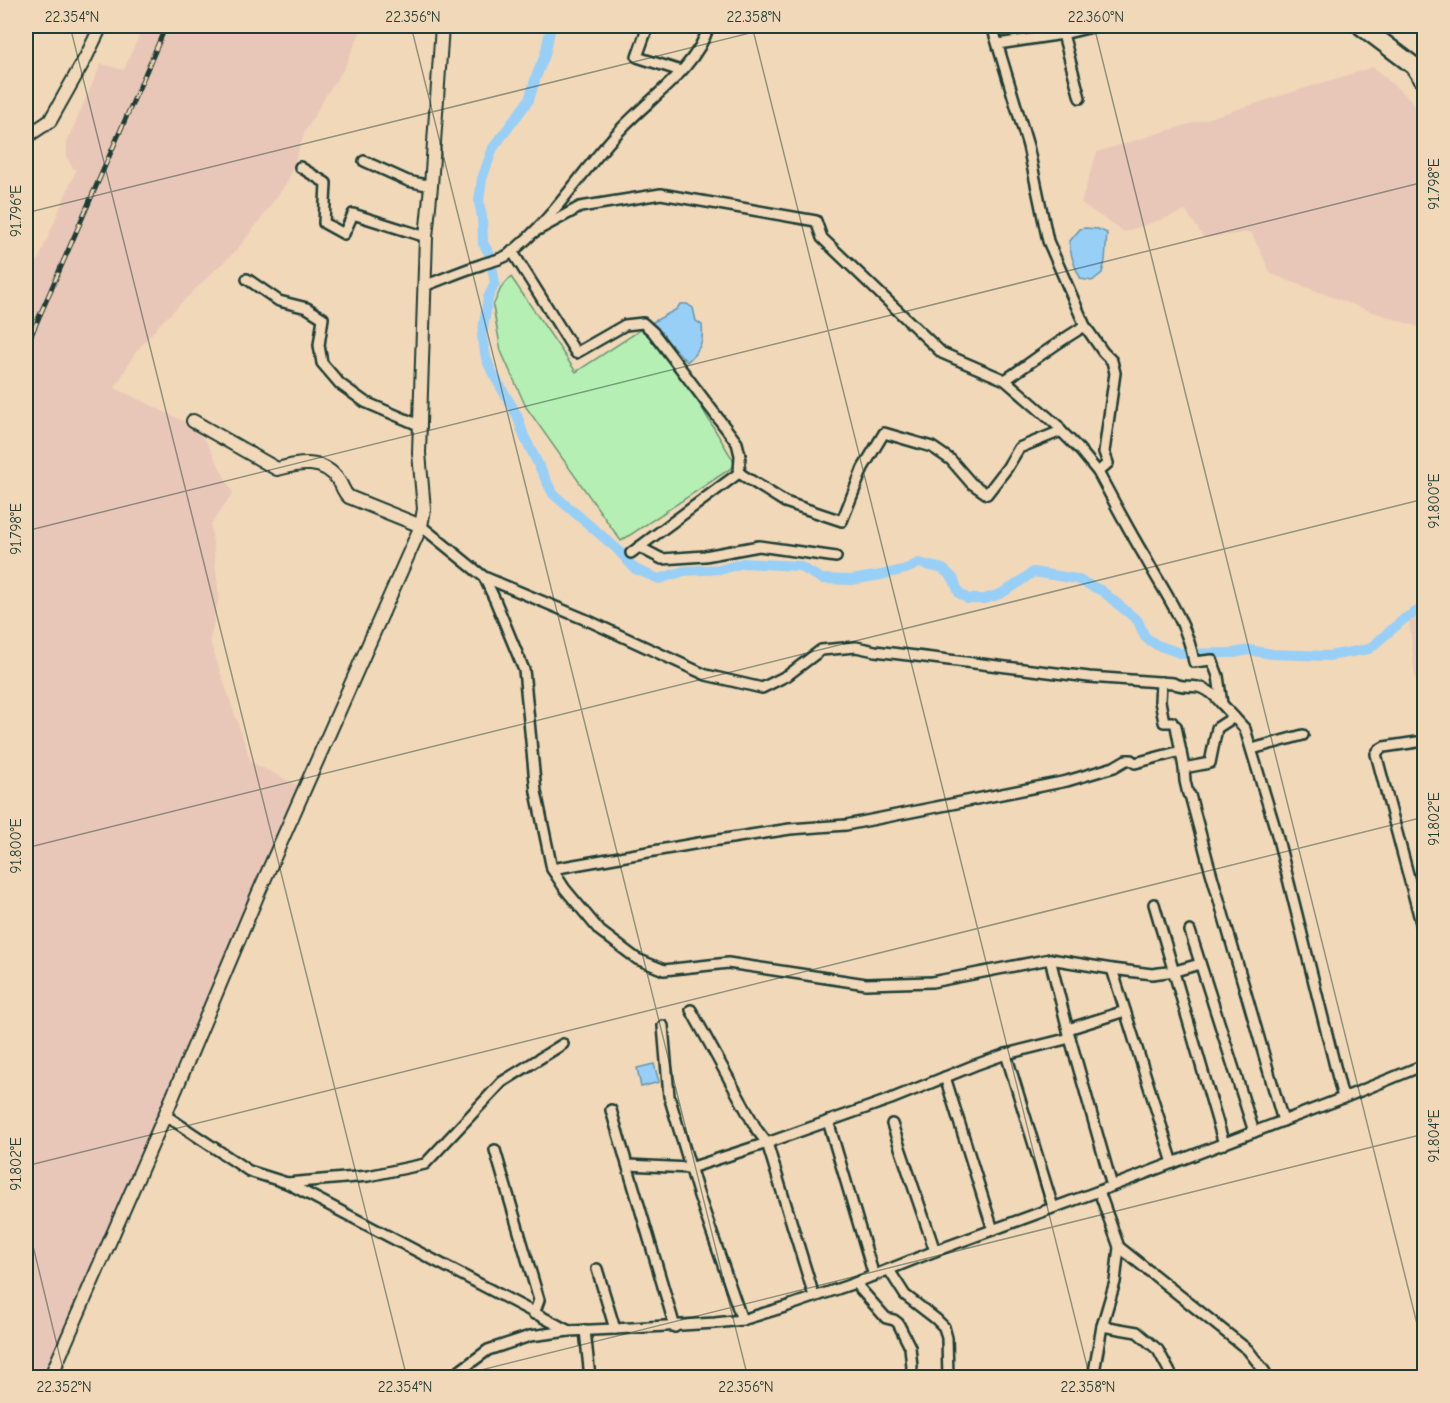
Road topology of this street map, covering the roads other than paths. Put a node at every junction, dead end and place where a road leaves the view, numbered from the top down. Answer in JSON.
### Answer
{"nodes":[{"id":1,"x":101,"y":26,"type":"edge"},
{"id":2,"x":442,"y":26,"type":"edge"},
{"id":3,"x":648,"y":26,"type":"edge"},
{"id":4,"x":710,"y":26,"type":"edge"},
{"id":5,"x":992,"y":26,"type":"edge"},
{"id":6,"x":1096,"y":26,"type":"edge"},
{"id":7,"x":1361,"y":26,"type":"edge"},
{"id":8,"x":1063,"y":34,"type":"junction"},
{"id":9,"x":998,"y":44,"type":"junction"},
{"id":10,"x":681,"y":71,"type":"junction"},
{"id":11,"x":1425,"y":81,"type":"edge"},
{"id":12,"x":1080,"y":98,"type":"dead end"},
{"id":13,"x":26,"y":137,"type":"edge"},
{"id":14,"x":364,"y":161,"type":"dead end"},
{"id":15,"x":300,"y":167,"type":"dead end"},
{"id":16,"x":431,"y":186,"type":"junction"},
{"id":17,"x":534,"y":232,"type":"junction"},
{"id":18,"x":426,"y":237,"type":"junction"},
{"id":19,"x":510,"y":254,"type":"junction"},
{"id":20,"x":247,"y":279,"type":"dead end"},
{"id":21,"x":424,"y":286,"type":"junction"},
{"id":22,"x":1085,"y":326,"type":"junction"},
{"id":23,"x":1005,"y":380,"type":"junction"},
{"id":24,"x":193,"y":421,"type":"dead end"},
{"id":25,"x":421,"y":426,"type":"junction"},
{"id":26,"x":1061,"y":431,"type":"junction"},
{"id":27,"x":740,"y":472,"type":"junction"},
{"id":28,"x":1098,"y":472,"type":"junction"},
{"id":29,"x":421,"y":526,"type":"junction"},
{"id":30,"x":836,"y":557,"type":"dead end"},
{"id":31,"x":484,"y":577,"type":"junction"},
{"id":32,"x":1161,"y":682,"type":"junction"},
{"id":33,"x":1222,"y":704,"type":"junction"},
{"id":34,"x":1234,"y":717,"type":"junction"},
{"id":35,"x":1303,"y":735,"type":"dead end"},
{"id":36,"x":1425,"y":741,"type":"edge"},
{"id":37,"x":1251,"y":749,"type":"junction"},
{"id":38,"x":1181,"y":751,"type":"junction"},
{"id":39,"x":1184,"y":768,"type":"junction"},
{"id":40,"x":552,"y":868,"type":"junction"},
{"id":41,"x":1154,"y":904,"type":"dead end"},
{"id":42,"x":1190,"y":931,"type":"dead end"},
{"id":43,"x":1425,"y":934,"type":"edge"},
{"id":44,"x":1050,"y":959,"type":"junction"},
{"id":45,"x":1200,"y":964,"type":"junction"},
{"id":46,"x":1112,"y":969,"type":"junction"},
{"id":47,"x":1174,"y":972,"type":"junction"},
{"id":48,"x":691,"y":1010,"type":"dead end"},
{"id":49,"x":1125,"y":1011,"type":"junction"},
{"id":50,"x":663,"y":1026,"type":"dead end"},
{"id":51,"x":1069,"y":1033,"type":"junction"},
{"id":52,"x":563,"y":1044,"type":"dead end"},
{"id":53,"x":1006,"y":1054,"type":"junction"},
{"id":54,"x":1425,"y":1065,"type":"edge"},
{"id":55,"x":945,"y":1077,"type":"junction"},
{"id":56,"x":1343,"y":1098,"type":"junction"},
{"id":57,"x":611,"y":1110,"type":"dead end"},
{"id":58,"x":165,"y":1115,"type":"junction"},
{"id":59,"x":828,"y":1120,"type":"junction"},
{"id":60,"x":1283,"y":1121,"type":"junction"},
{"id":61,"x":892,"y":1124,"type":"dead end"},
{"id":62,"x":1254,"y":1132,"type":"junction"},
{"id":63,"x":767,"y":1143,"type":"junction"},
{"id":64,"x":1224,"y":1144,"type":"junction"},
{"id":65,"x":495,"y":1150,"type":"dead end"},
{"id":66,"x":1173,"y":1163,"type":"junction"},
{"id":67,"x":628,"y":1165,"type":"junction"},
{"id":68,"x":690,"y":1167,"type":"junction"},
{"id":69,"x":287,"y":1183,"type":"junction"},
{"id":70,"x":1112,"y":1186,"type":"junction"},
{"id":71,"x":1099,"y":1191,"type":"junction"},
{"id":72,"x":1053,"y":1208,"type":"junction"},
{"id":73,"x":993,"y":1230,"type":"junction"},
{"id":74,"x":1119,"y":1246,"type":"junction"},
{"id":75,"x":935,"y":1251,"type":"junction"},
{"id":76,"x":597,"y":1269,"type":"dead end"},
{"id":77,"x":889,"y":1270,"type":"junction"},
{"id":78,"x":874,"y":1276,"type":"junction"},
{"id":79,"x":855,"y":1283,"type":"junction"},
{"id":80,"x":814,"y":1296,"type":"junction"},
{"id":81,"x":539,"y":1300,"type":"junction"},
{"id":82,"x":534,"y":1314,"type":"junction"},
{"id":83,"x":548,"y":1320,"type":"junction"},
{"id":84,"x":742,"y":1320,"type":"junction"},
{"id":85,"x":1102,"y":1326,"type":"junction"},
{"id":86,"x":675,"y":1327,"type":"junction"},
{"id":87,"x":615,"y":1329,"type":"junction"},
{"id":88,"x":569,"y":1330,"type":"junction"},
{"id":89,"x":585,"y":1330,"type":"junction"},
{"id":90,"x":552,"y":1333,"type":"junction"},
{"id":91,"x":50,"y":1377,"type":"edge"},
{"id":92,"x":450,"y":1377,"type":"edge"},
{"id":93,"x":590,"y":1377,"type":"edge"},
{"id":94,"x":910,"y":1377,"type":"edge"},
{"id":95,"x":948,"y":1377,"type":"edge"},
{"id":96,"x":1093,"y":1377,"type":"edge"},
{"id":97,"x":1173,"y":1377,"type":"edge"},
{"id":98,"x":1264,"y":1377,"type":"edge"}],
"edges":[{"from":1,"to":13,"type":"main road"},
{"from":2,"to":16,"type":"main road"},
{"from":3,"to":10,"type":"street"},
{"from":4,"to":10,"type":"street"},
{"from":5,"to":9,"type":"street"},
{"from":6,"to":8,"type":"street"},
{"from":7,"to":11,"type":"highway"},
{"from":8,"to":9,"type":"street"},
{"from":8,"to":12,"type":"street"},
{"from":9,"to":22,"type":"street"},
{"from":10,"to":17,"type":"street"},
{"from":14,"to":16,"type":"street"},
{"from":15,"to":18,"type":"street"},
{"from":16,"to":18,"type":"main road"},
{"from":17,"to":19,"type":"street"},
{"from":17,"to":23,"type":"street"},
{"from":18,"to":21,"type":"main road"},
{"from":19,"to":21,"type":"street"},
{"from":19,"to":27,"type":"street"},
{"from":20,"to":25,"type":"street"},
{"from":21,"to":25,"type":"main road"},
{"from":22,"to":23,"type":"street"},
{"from":22,"to":28,"type":"street"},
{"from":23,"to":26,"type":"street"},
{"from":24,"to":29,"type":"main road"},
{"from":25,"to":29,"type":"main road"},
{"from":26,"to":27,"type":"street"},
{"from":26,"to":28,"type":"street"},
{"from":27,"to":30,"type":"street"},
{"from":28,"to":33,"type":"street"},
{"from":29,"to":31,"type":"street"},
{"from":29,"to":58,"type":"main road"},
{"from":31,"to":32,"type":"street"},
{"from":31,"to":40,"type":"street"},
{"from":32,"to":33,"type":"street"},
{"from":32,"to":38,"type":"street"},
{"from":33,"to":34,"type":"street"},
{"from":34,"to":37,"type":"street"},
{"from":34,"to":39,"type":"street"},
{"from":35,"to":37,"type":"street"},
{"from":36,"to":43,"type":"street"},
{"from":37,"to":56,"type":"street"},
{"from":38,"to":39,"type":"street"},
{"from":38,"to":40,"type":"street"},
{"from":39,"to":60,"type":"street"},
{"from":40,"to":44,"type":"street"},
{"from":41,"to":47,"type":"street"},
{"from":42,"to":45,"type":"street"},
{"from":44,"to":46,"type":"street"},
{"from":44,"to":51,"type":"street"},
{"from":45,"to":47,"type":"street"},
{"from":45,"to":62,"type":"street"},
{"from":46,"to":47,"type":"street"},
{"from":46,"to":49,"type":"street"},
{"from":47,"to":64,"type":"street"},
{"from":48,"to":63,"type":"street"},
{"from":49,"to":51,"type":"street"},
{"from":49,"to":66,"type":"street"},
{"from":50,"to":68,"type":"street"},
{"from":51,"to":53,"type":"street"},
{"from":51,"to":70,"type":"street"},
{"from":52,"to":69,"type":"street"},
{"from":53,"to":55,"type":"street"},
{"from":53,"to":72,"type":"street"},
{"from":54,"to":56,"type":"street"},
{"from":55,"to":59,"type":"street"},
{"from":55,"to":73,"type":"street"},
{"from":56,"to":60,"type":"street"},
{"from":57,"to":67,"type":"street"},
{"from":58,"to":69,"type":"street"},
{"from":58,"to":91,"type":"main road"},
{"from":59,"to":63,"type":"street"},
{"from":59,"to":78,"type":"street"},
{"from":60,"to":62,"type":"street"},
{"from":61,"to":75,"type":"street"},
{"from":62,"to":64,"type":"street"},
{"from":63,"to":68,"type":"street"},
{"from":63,"to":80,"type":"street"},
{"from":64,"to":66,"type":"street"},
{"from":65,"to":81,"type":"street"},
{"from":66,"to":70,"type":"street"},
{"from":67,"to":68,"type":"street"},
{"from":67,"to":86,"type":"street"},
{"from":68,"to":84,"type":"street"},
{"from":69,"to":82,"type":"street"},
{"from":70,"to":71,"type":"street"},
{"from":71,"to":72,"type":"street"},
{"from":71,"to":74,"type":"street"},
{"from":72,"to":73,"type":"street"},
{"from":73,"to":75,"type":"street"},
{"from":74,"to":85,"type":"street"},
{"from":74,"to":98,"type":"street"},
{"from":75,"to":77,"type":"street"},
{"from":76,"to":87,"type":"street"},
{"from":77,"to":78,"type":"street"},
{"from":77,"to":95,"type":"street"},
{"from":78,"to":79,"type":"street"},
{"from":79,"to":80,"type":"street"},
{"from":79,"to":94,"type":"street"},
{"from":80,"to":84,"type":"street"},
{"from":81,"to":82,"type":"street"},
{"from":81,"to":83,"type":"street"},
{"from":82,"to":83,"type":"street"},
{"from":83,"to":88,"type":"street"},
{"from":83,"to":90,"type":"street"},
{"from":84,"to":86,"type":"street"},
{"from":85,"to":96,"type":"street"},
{"from":85,"to":97,"type":"street"},
{"from":86,"to":87,"type":"street"},
{"from":87,"to":89,"type":"street"},
{"from":88,"to":89,"type":"street"},
{"from":88,"to":90,"type":"street"},
{"from":89,"to":93,"type":"street"},
{"from":90,"to":92,"type":"street"}]}
